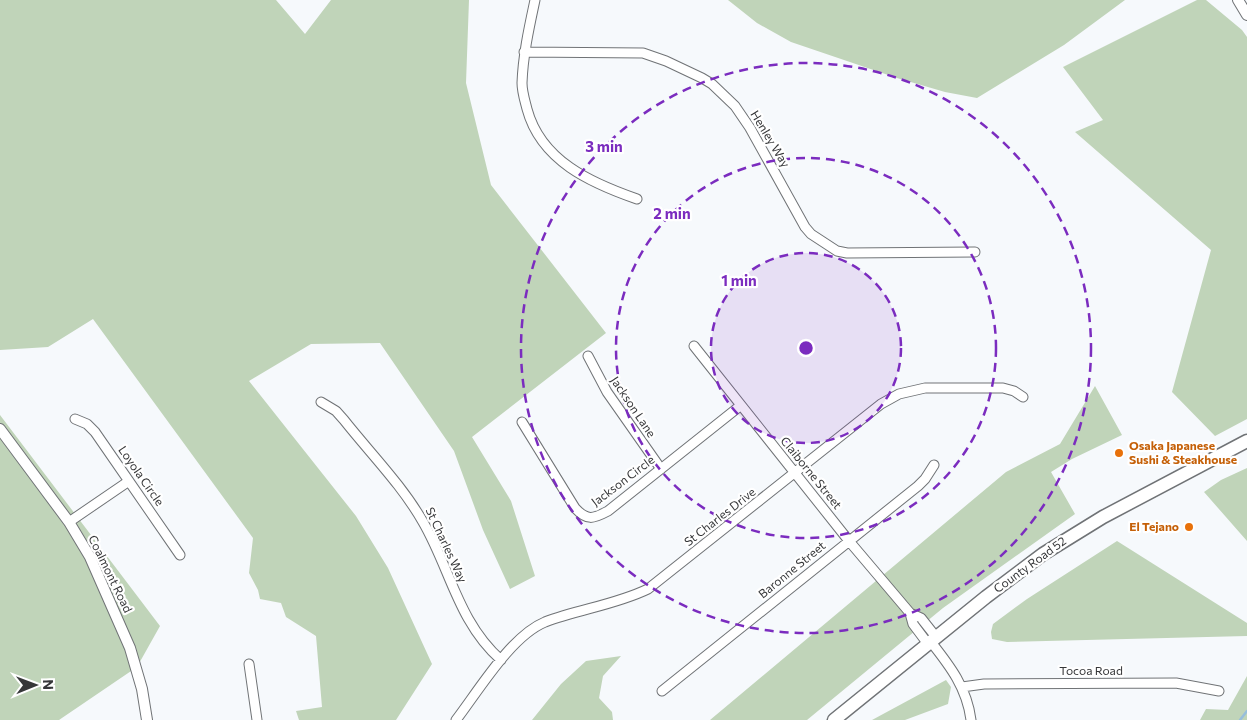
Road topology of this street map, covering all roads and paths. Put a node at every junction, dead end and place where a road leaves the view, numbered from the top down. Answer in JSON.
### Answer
{"nodes":[{"id":1,"x":535,"y":0,"type":"edge"},
{"id":2,"x":1238,"y":0,"type":"edge"},
{"id":3,"x":1247,"y":15,"type":"edge"},
{"id":4,"x":524,"y":52,"type":"junction"},
{"id":5,"x":637,"y":199,"type":"dead end"},
{"id":6,"x":975,"y":252,"type":"dead end"},
{"id":7,"x":694,"y":346,"type":"dead end"},
{"id":8,"x":588,"y":356,"type":"dead end"},
{"id":9,"x":1023,"y":397,"type":"dead end"},
{"id":10,"x":321,"y":402,"type":"dead end"},
{"id":11,"x":740,"y":406,"type":"junction"},
{"id":12,"x":75,"y":419,"type":"dead end"},
{"id":13,"x":522,"y":422,"type":"dead end"},
{"id":14,"x":0,"y":429,"type":"edge"},
{"id":15,"x":1247,"y":441,"type":"edge"},
{"id":16,"x":934,"y":464,"type":"dead end"},
{"id":17,"x":660,"y":469,"type":"junction"},
{"id":18,"x":796,"y":473,"type":"junction"},
{"id":19,"x":129,"y":481,"type":"junction"},
{"id":20,"x":69,"y":522,"type":"junction"},
{"id":21,"x":849,"y":541,"type":"junction"},
{"id":22,"x":180,"y":555,"type":"dead end"},
{"id":23,"x":932,"y":641,"type":"junction"},
{"id":24,"x":501,"y":660,"type":"junction"},
{"id":25,"x":249,"y":664,"type":"dead end"},
{"id":26,"x":962,"y":687,"type":"junction"},
{"id":27,"x":662,"y":691,"type":"dead end"},
{"id":28,"x":1219,"y":691,"type":"dead end"},
{"id":29,"x":148,"y":720,"type":"edge"},
{"id":30,"x":257,"y":720,"type":"edge"},
{"id":31,"x":456,"y":720,"type":"edge"},
{"id":32,"x":834,"y":720,"type":"edge"},
{"id":33,"x":971,"y":720,"type":"edge"}],
"edges":[{"from":1,"to":4,"type":"street"},
{"from":2,"to":3,"type":"street"},
{"from":4,"to":5,"type":"street"},
{"from":4,"to":6,"type":"street","name":"Henley Way"},
{"from":7,"to":11,"type":"street","name":"Claiborne Street"},
{"from":8,"to":17,"type":"street","name":"Jackson Lane"},
{"from":9,"to":18,"type":"street","name":"St Charles Drive"},
{"from":10,"to":24,"type":"street","name":"St Charles Way"},
{"from":11,"to":17,"type":"street","name":"Jackson Circle"},
{"from":11,"to":18,"type":"street","name":"Claiborne Street"},
{"from":12,"to":19,"type":"street","name":"Loyola Circle"},
{"from":13,"to":17,"type":"street","name":"Jackson Circle"},
{"from":14,"to":20,"type":"street","name":"Coalmont Road"},
{"from":15,"to":23,"type":"main road","name":"County Road 52"},
{"from":16,"to":21,"type":"street","name":"Baronne Street"},
{"from":18,"to":21,"type":"street","name":"Claiborne Street"},
{"from":18,"to":24,"type":"street","name":"St Charles Drive"},
{"from":19,"to":20,"type":"street"},
{"from":19,"to":22,"type":"street","name":"Loyola Circle"},
{"from":20,"to":29,"type":"street","name":"Coalmont Road"},
{"from":21,"to":23,"type":"street","name":"Claiborne Street"},
{"from":21,"to":27,"type":"street","name":"Baronne Street"},
{"from":23,"to":26,"type":"street","name":"Claiborne Street"},
{"from":23,"to":32,"type":"main road","name":"County Road 52"},
{"from":24,"to":31,"type":"street","name":"St Charles Drive"},
{"from":25,"to":30,"type":"street"},
{"from":26,"to":28,"type":"street","name":"Tocoa Road"},
{"from":26,"to":33,"type":"street","name":"Claiborne Street"}]}
